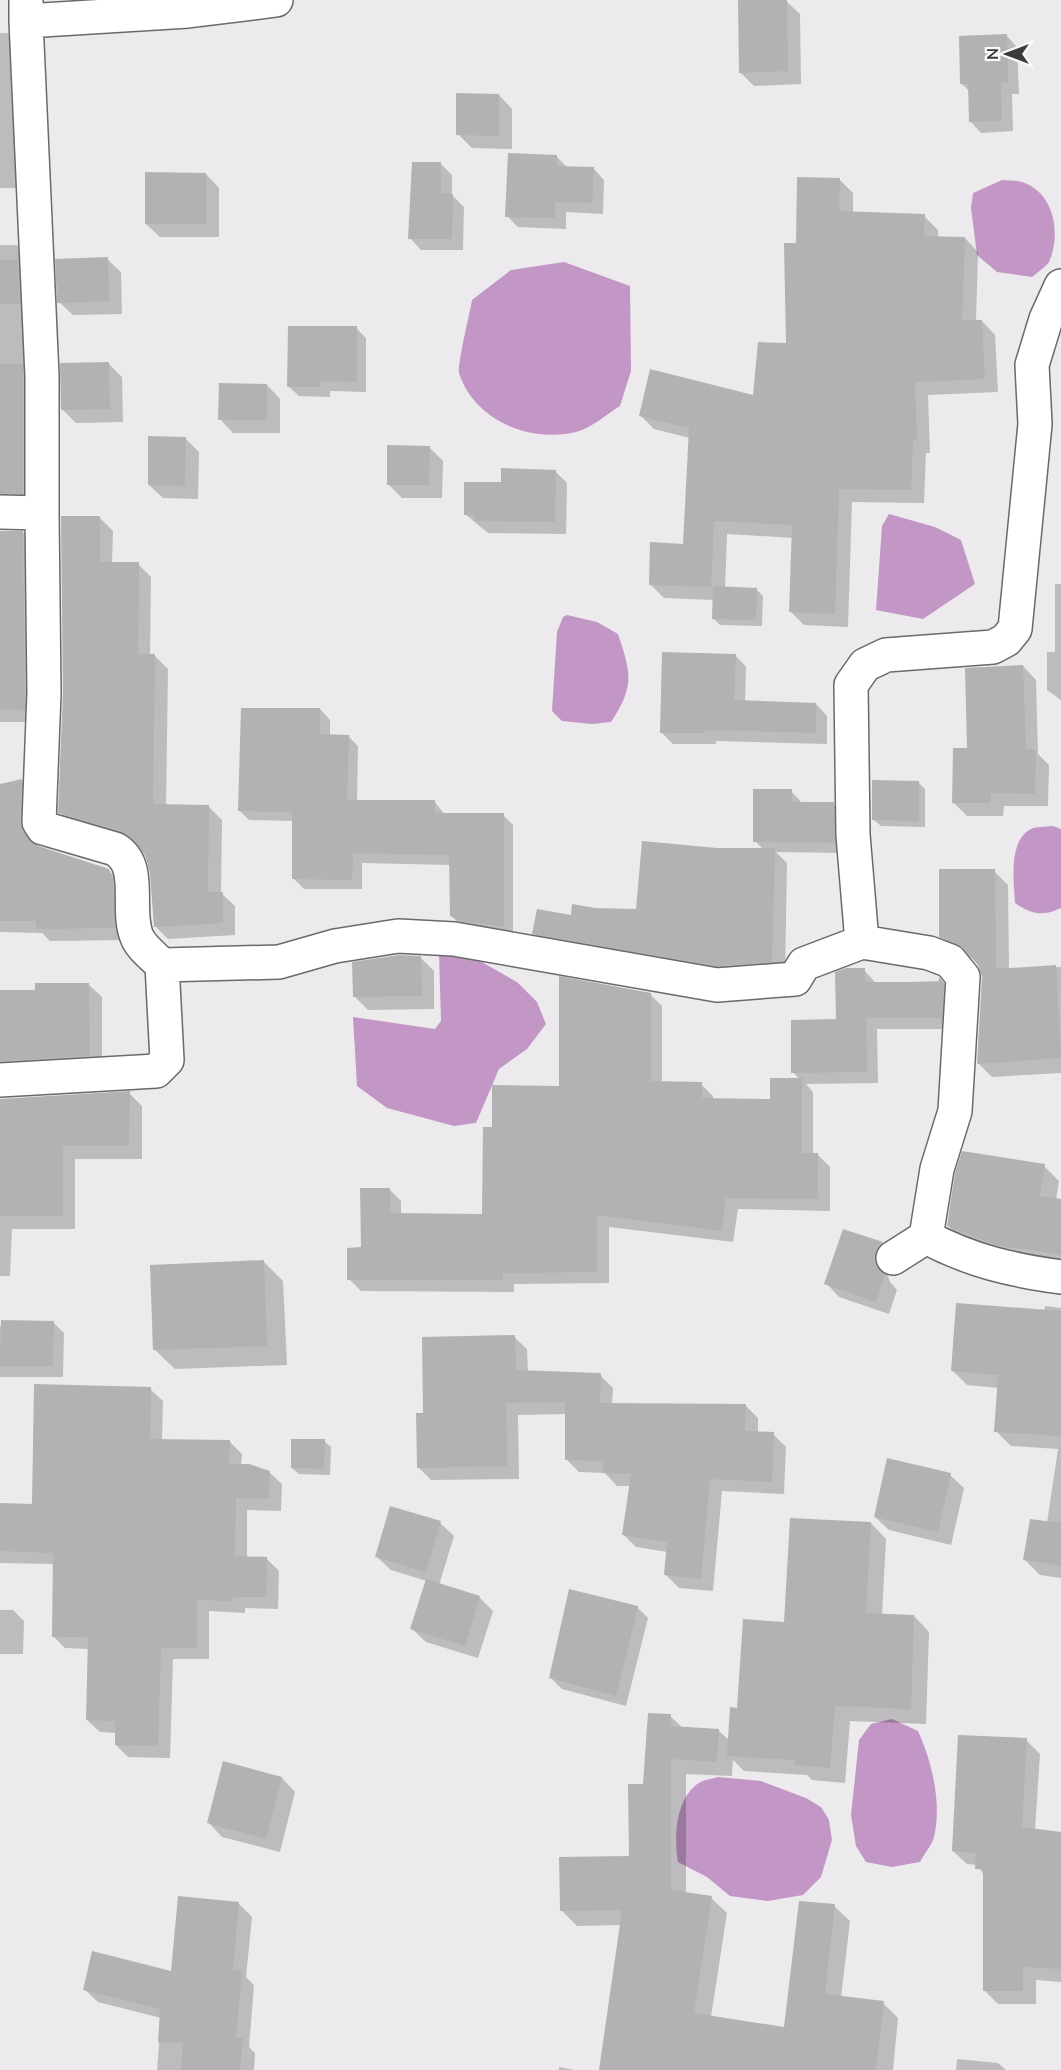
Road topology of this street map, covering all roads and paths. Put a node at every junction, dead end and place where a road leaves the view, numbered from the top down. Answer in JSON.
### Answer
{"nodes":[{"id":1,"x":276,"y":0,"type":"edge"},
{"id":2,"x":26,"y":11,"type":"edge"},
{"id":3,"x":1061,"y":286,"type":"edge"},
{"id":4,"x":0,"y":512,"type":"edge"},
{"id":5,"x":42,"y":513,"type":"junction"},
{"id":6,"x":862,"y":942,"type":"junction"},
{"id":7,"x":162,"y":965,"type":"junction"},
{"id":8,"x":0,"y":1080,"type":"edge"},
{"id":9,"x":926,"y":1237,"type":"junction"},
{"id":10,"x":893,"y":1258,"type":"dead end"},
{"id":11,"x":1061,"y":1277,"type":"edge"}],
"edges":[{"from":1,"to":2,"type":"street"},
{"from":2,"to":5,"type":"street"},
{"from":3,"to":6,"type":"street"},
{"from":4,"to":5,"type":"street"},
{"from":5,"to":7,"type":"street"},
{"from":6,"to":7,"type":"street"},
{"from":6,"to":9,"type":"street"},
{"from":7,"to":8,"type":"street"},
{"from":9,"to":10,"type":"street"},
{"from":9,"to":11,"type":"street"}]}
